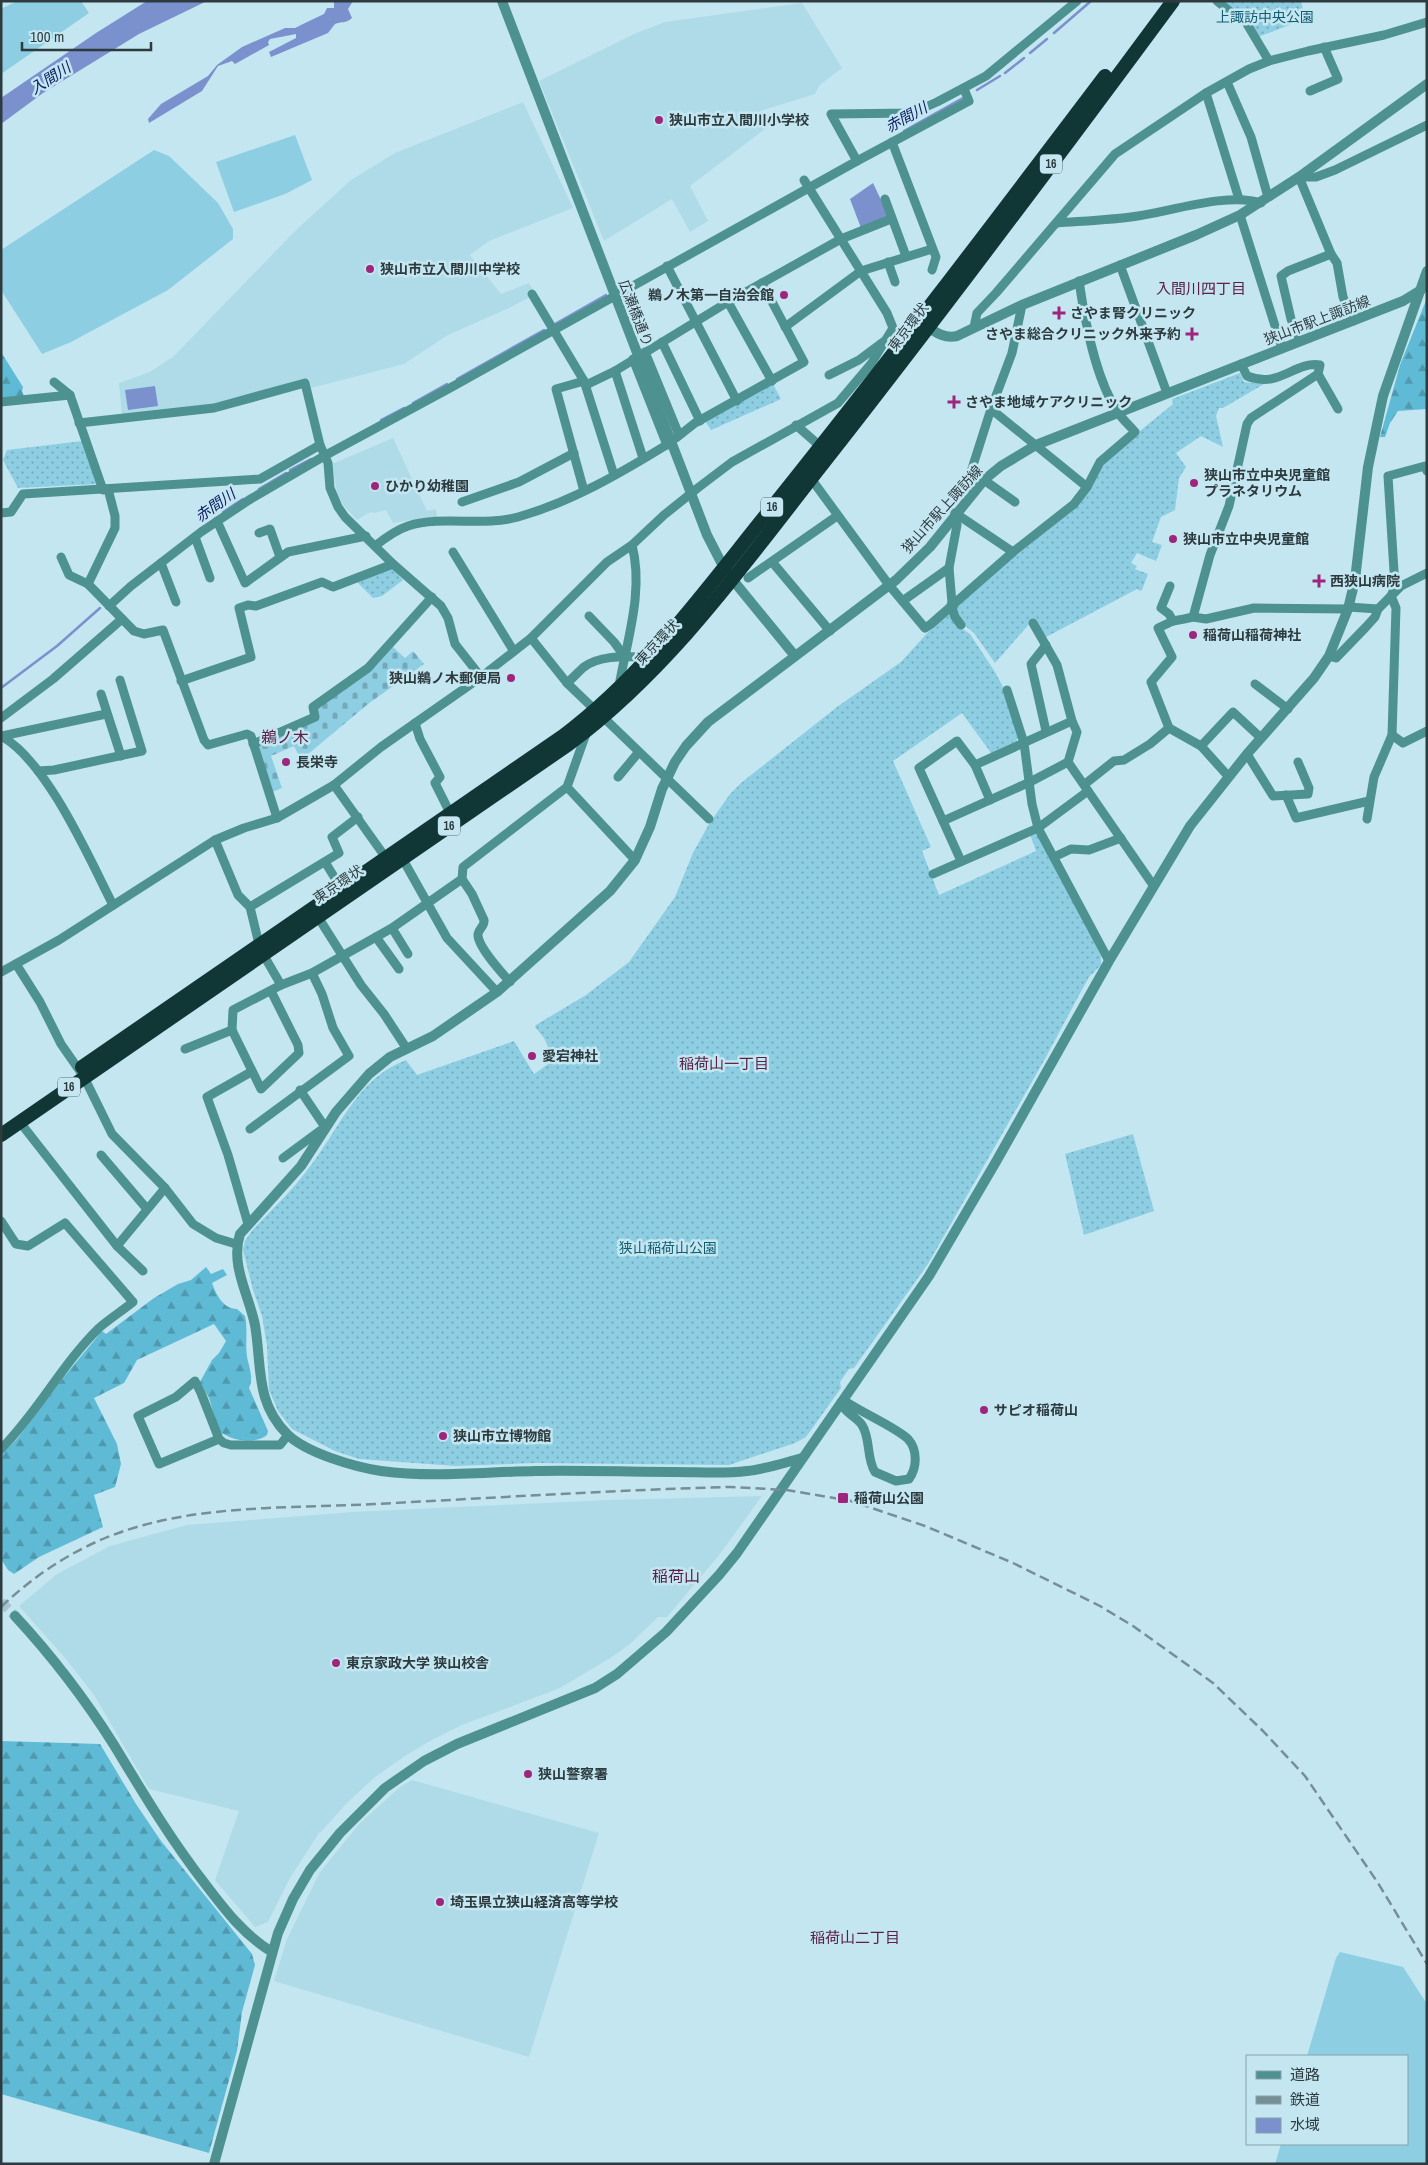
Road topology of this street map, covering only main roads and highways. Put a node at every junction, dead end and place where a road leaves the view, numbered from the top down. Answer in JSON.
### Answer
{"nodes":[{"id":1,"x":1162,"y":1,"type":"edge"},
{"id":2,"x":1173,"y":1,"type":"edge"},
{"id":3,"x":924,"y":324,"type":"junction"},
{"id":4,"x":728,"y":574,"type":"junction"},
{"id":5,"x":600,"y":714,"type":"junction"},
{"id":6,"x":395,"y":856,"type":"junction"},
{"id":7,"x":261,"y":949,"type":"junction"},
{"id":8,"x":81,"y":1073,"type":"junction"},
{"id":9,"x":1,"y":1123,"type":"edge"},
{"id":10,"x":1,"y":1135,"type":"edge"}],
"edges":[{"from":1,"to":3,"type":"highway","name":"東京環状","number":"16"},
{"from":2,"to":3,"type":"highway","name":"東京環状","number":"16"},
{"from":3,"to":4,"type":"highway","name":"東京環状","number":"16"},
{"from":3,"to":4,"type":"highway","name":"東京環状","number":"16"},
{"from":4,"to":5,"type":"highway","name":"東京環状","number":"16"},
{"from":4,"to":5,"type":"highway","name":"東京環状","number":"16"},
{"from":5,"to":6,"type":"highway","name":"東京環状","number":"16"},
{"from":5,"to":6,"type":"highway","name":"東京環状","number":"16"},
{"from":6,"to":7,"type":"highway","name":"東京環状","number":"16"},
{"from":6,"to":7,"type":"highway","name":"東京環状","number":"16"},
{"from":7,"to":8,"type":"highway","name":"東京環状","number":"16"},
{"from":8,"to":9,"type":"highway","name":"東京環状","number":"16"},
{"from":8,"to":10,"type":"highway","name":"東京環状","number":"16"}]}
